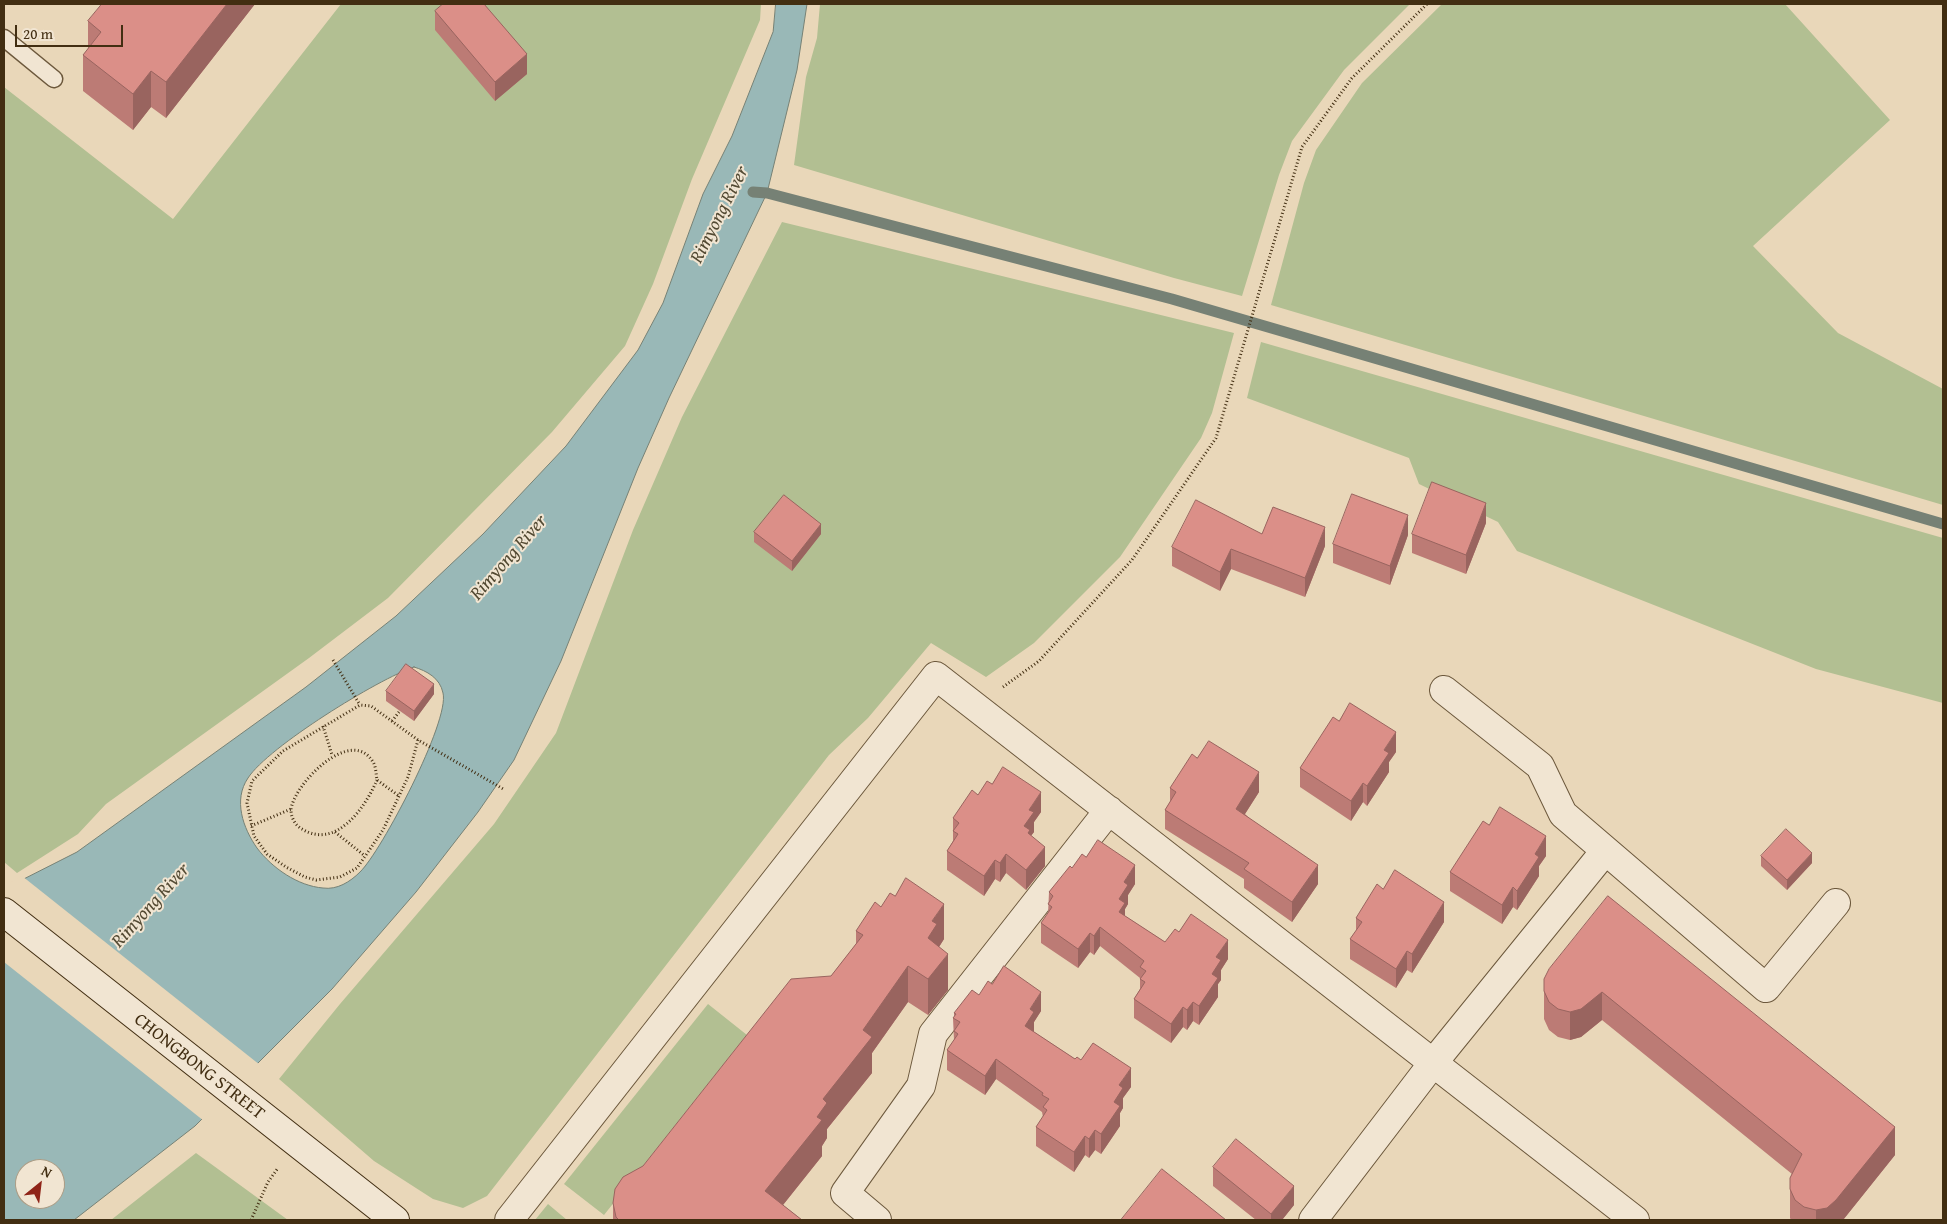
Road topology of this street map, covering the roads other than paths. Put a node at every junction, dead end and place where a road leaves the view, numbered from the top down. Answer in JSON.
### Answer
{"nodes":[{"id":1,"x":4,"y":38,"type":"edge"},
{"id":2,"x":54,"y":79,"type":"dead end"},
{"id":3,"x":1444,"y":690,"type":"dead end"},
{"id":4,"x":1109,"y":810,"type":"junction"},
{"id":5,"x":1605,"y":851,"type":"junction"},
{"id":6,"x":1836,"y":903,"type":"dead end"},
{"id":7,"x":4,"y":912,"type":"edge"},
{"id":8,"x":1433,"y":1063,"type":"junction"},
{"id":9,"x":395,"y":1220,"type":"edge"},
{"id":10,"x":509,"y":1220,"type":"edge"},
{"id":11,"x":877,"y":1220,"type":"edge"},
{"id":12,"x":1313,"y":1220,"type":"edge"},
{"id":13,"x":1635,"y":1220,"type":"edge"}],
"edges":[{"from":1,"to":2,"type":"lane"},
{"from":3,"to":5,"type":"street"},
{"from":4,"to":8,"type":"street"},
{"from":4,"to":10,"type":"street"},
{"from":4,"to":11,"type":"street"},
{"from":5,"to":6,"type":"street"},
{"from":5,"to":8,"type":"street"},
{"from":7,"to":9,"type":"street","name":"CHONGBONG STREET"},
{"from":8,"to":12,"type":"street"},
{"from":8,"to":13,"type":"street"}]}
